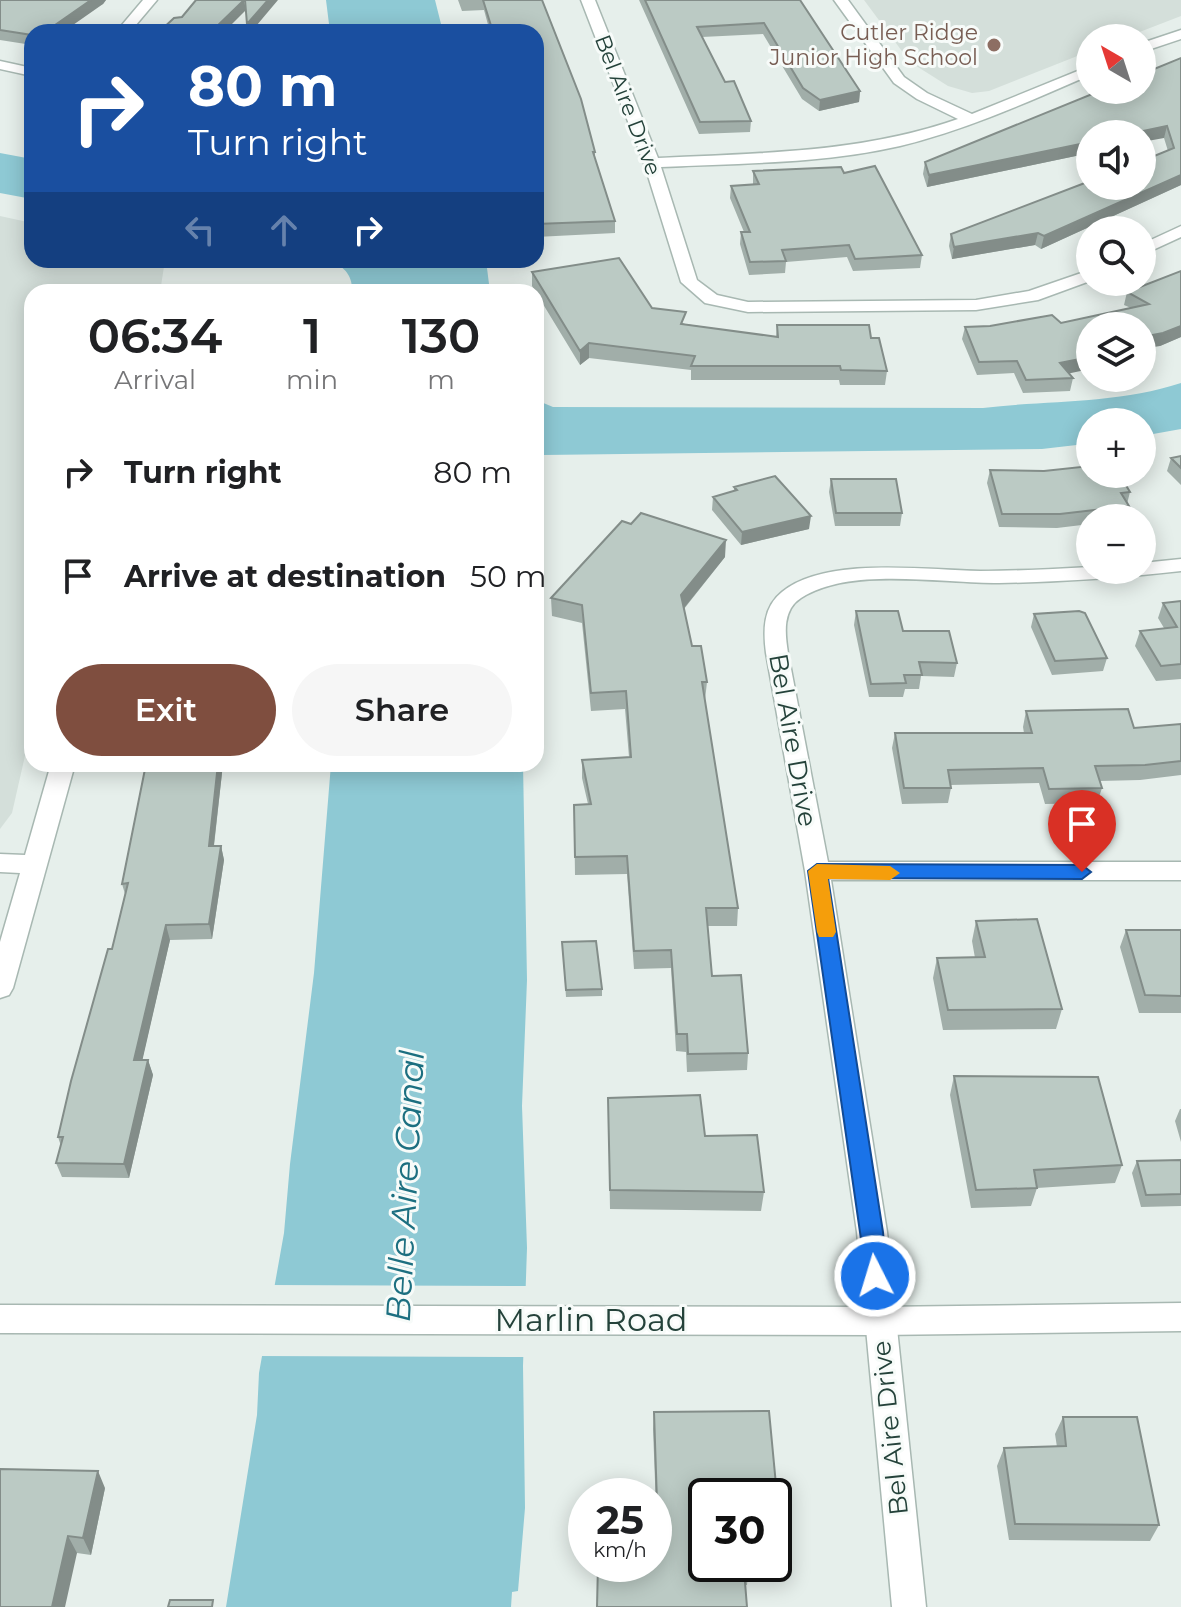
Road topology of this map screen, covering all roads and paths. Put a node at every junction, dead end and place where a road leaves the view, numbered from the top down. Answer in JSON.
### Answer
{"nodes":[{"id":1,"x":150,"y":0,"type":"edge"},
{"id":2,"x":588,"y":0,"type":"edge"},
{"id":3,"x":841,"y":0,"type":"edge"},
{"id":4,"x":130,"y":24,"type":"edge"},
{"id":5,"x":1181,"y":34,"type":"edge"},
{"id":6,"x":1156,"y":43,"type":"edge"},
{"id":7,"x":0,"y":65,"type":"edge"},
{"id":8,"x":24,"y":70,"type":"edge"},
{"id":9,"x":1076,"y":76,"type":"edge"},
{"id":10,"x":969,"y":118,"type":"junction"},
{"id":11,"x":652,"y":163,"type":"junction"},
{"id":12,"x":1181,"y":231,"type":"edge"},
{"id":13,"x":1156,"y":243,"type":"edge"},
{"id":14,"x":1076,"y":280,"type":"edge"},
{"id":15,"x":1181,"y":565,"type":"edge"},
{"id":16,"x":1156,"y":568,"type":"edge"},
{"id":17,"x":1076,"y":573,"type":"edge"},
{"id":18,"x":61,"y":772,"type":"edge"},
{"id":19,"x":0,"y":863,"type":"edge"},
{"id":20,"x":37,"y":864,"type":"junction"},
{"id":21,"x":817,"y":871,"type":"junction"},
{"id":22,"x":1181,"y":871,"type":"edge"},
{"id":23,"x":0,"y":988,"type":"edge"},
{"id":24,"x":1181,"y":1317,"type":"edge"},
{"id":25,"x":0,"y":1319,"type":"edge"},
{"id":26,"x":879,"y":1321,"type":"junction"},
{"id":27,"x":909,"y":1607,"type":"edge"}],
"edges":[{"from":1,"to":4,"type":"street"},
{"from":2,"to":11,"type":"street","name":"Bel Aire Drive"},
{"from":3,"to":10,"type":"street"},
{"from":5,"to":6,"type":"street"},
{"from":7,"to":8,"type":"street"},
{"from":9,"to":10,"type":"street"},
{"from":10,"to":11,"type":"street"},
{"from":11,"to":14,"type":"street","name":"Bel Aire Drive"},
{"from":12,"to":13,"type":"street"},
{"from":15,"to":16,"type":"street"},
{"from":17,"to":21,"type":"street","name":"Bel Aire Drive"},
{"from":18,"to":20,"type":"street"},
{"from":19,"to":20,"type":"street"},
{"from":20,"to":23,"type":"street"},
{"from":21,"to":22,"type":"street"},
{"from":21,"to":26,"type":"street","name":"Bel Aire Drive"},
{"from":24,"to":26,"type":"street","name":"Marlin Road"},
{"from":25,"to":26,"type":"street","name":"Marlin Road"},
{"from":26,"to":27,"type":"street","name":"Bel Aire Drive"}]}
